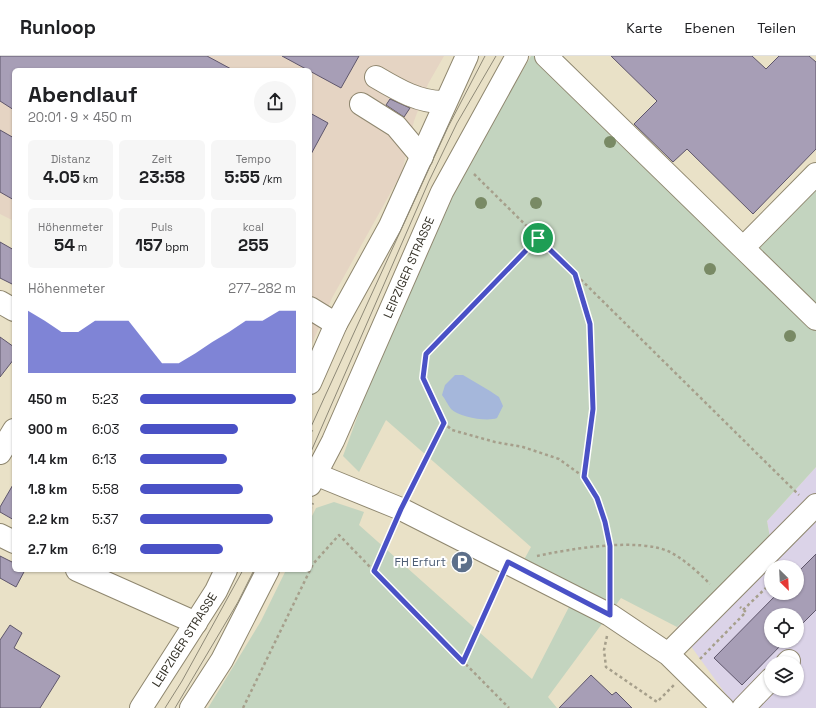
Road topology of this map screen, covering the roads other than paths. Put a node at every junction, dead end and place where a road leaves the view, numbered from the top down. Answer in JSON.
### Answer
{"nodes":[{"id":1,"x":467,"y":56,"type":"edge"},
{"id":2,"x":517,"y":56,"type":"edge"},
{"id":3,"x":546,"y":56,"type":"edge"},
{"id":4,"x":376,"y":77,"type":"dead end"},
{"id":5,"x":445,"y":102,"type":"junction"},
{"id":6,"x":361,"y":104,"type":"dead end"},
{"id":7,"x":422,"y":157,"type":"junction"},
{"id":8,"x":816,"y":174,"type":"edge"},
{"id":9,"x":743,"y":248,"type":"junction"},
{"id":10,"x":0,"y":302,"type":"edge"},
{"id":11,"x":12,"y":309,"type":"edge"},
{"id":12,"x":312,"y":309,"type":"edge"},
{"id":13,"x":816,"y":319,"type":"edge"},
{"id":14,"x":336,"y":324,"type":"junction"},
{"id":15,"x":312,"y":378,"type":"edge"},
{"id":16,"x":12,"y":433,"type":"edge"},
{"id":17,"x":0,"y":453,"type":"edge"},
{"id":18,"x":312,"y":477,"type":"edge"},
{"id":19,"x":814,"y":507,"type":"edge"},
{"id":20,"x":0,"y":535,"type":"edge"},
{"id":21,"x":12,"y":541,"type":"edge"},
{"id":22,"x":81,"y":572,"type":"edge"},
{"id":23,"x":225,"y":572,"type":"edge"},
{"id":24,"x":267,"y":572,"type":"edge"},
{"id":25,"x":196,"y":623,"type":"junction"},
{"id":26,"x":668,"y":654,"type":"junction"},
{"id":27,"x":764,"y":686,"type":"edge"},
{"id":28,"x":142,"y":708,"type":"edge"},
{"id":29,"x":192,"y":708,"type":"edge"},
{"id":30,"x":723,"y":708,"type":"edge"},
{"id":31,"x":743,"y":708,"type":"edge"}],
"edges":[{"from":1,"to":5,"type":"main road"},
{"from":2,"to":18,"type":"main road","name":"LEIPZIGER STRASSE"},
{"from":3,"to":9,"type":"main road"},
{"from":4,"to":5,"type":"main road"},
{"from":5,"to":7,"type":"main road"},
{"from":6,"to":7,"type":"main road"},
{"from":7,"to":14,"type":"main road"},
{"from":8,"to":9,"type":"main road"},
{"from":9,"to":13,"type":"main road"},
{"from":10,"to":11,"type":"main road"},
{"from":12,"to":14,"type":"main road"},
{"from":14,"to":15,"type":"main road"},
{"from":16,"to":17,"type":"main road"},
{"from":18,"to":26,"type":"main road"},
{"from":19,"to":26,"type":"main road"},
{"from":20,"to":21,"type":"main road"},
{"from":22,"to":25,"type":"main road"},
{"from":23,"to":25,"type":"main road","name":"LEIPZIGER STRASSE"},
{"from":24,"to":29,"type":"main road"},
{"from":25,"to":28,"type":"main road","name":"LEIPZIGER STRASSE"},
{"from":26,"to":30,"type":"main road"},
{"from":27,"to":31,"type":"main road"}]}
